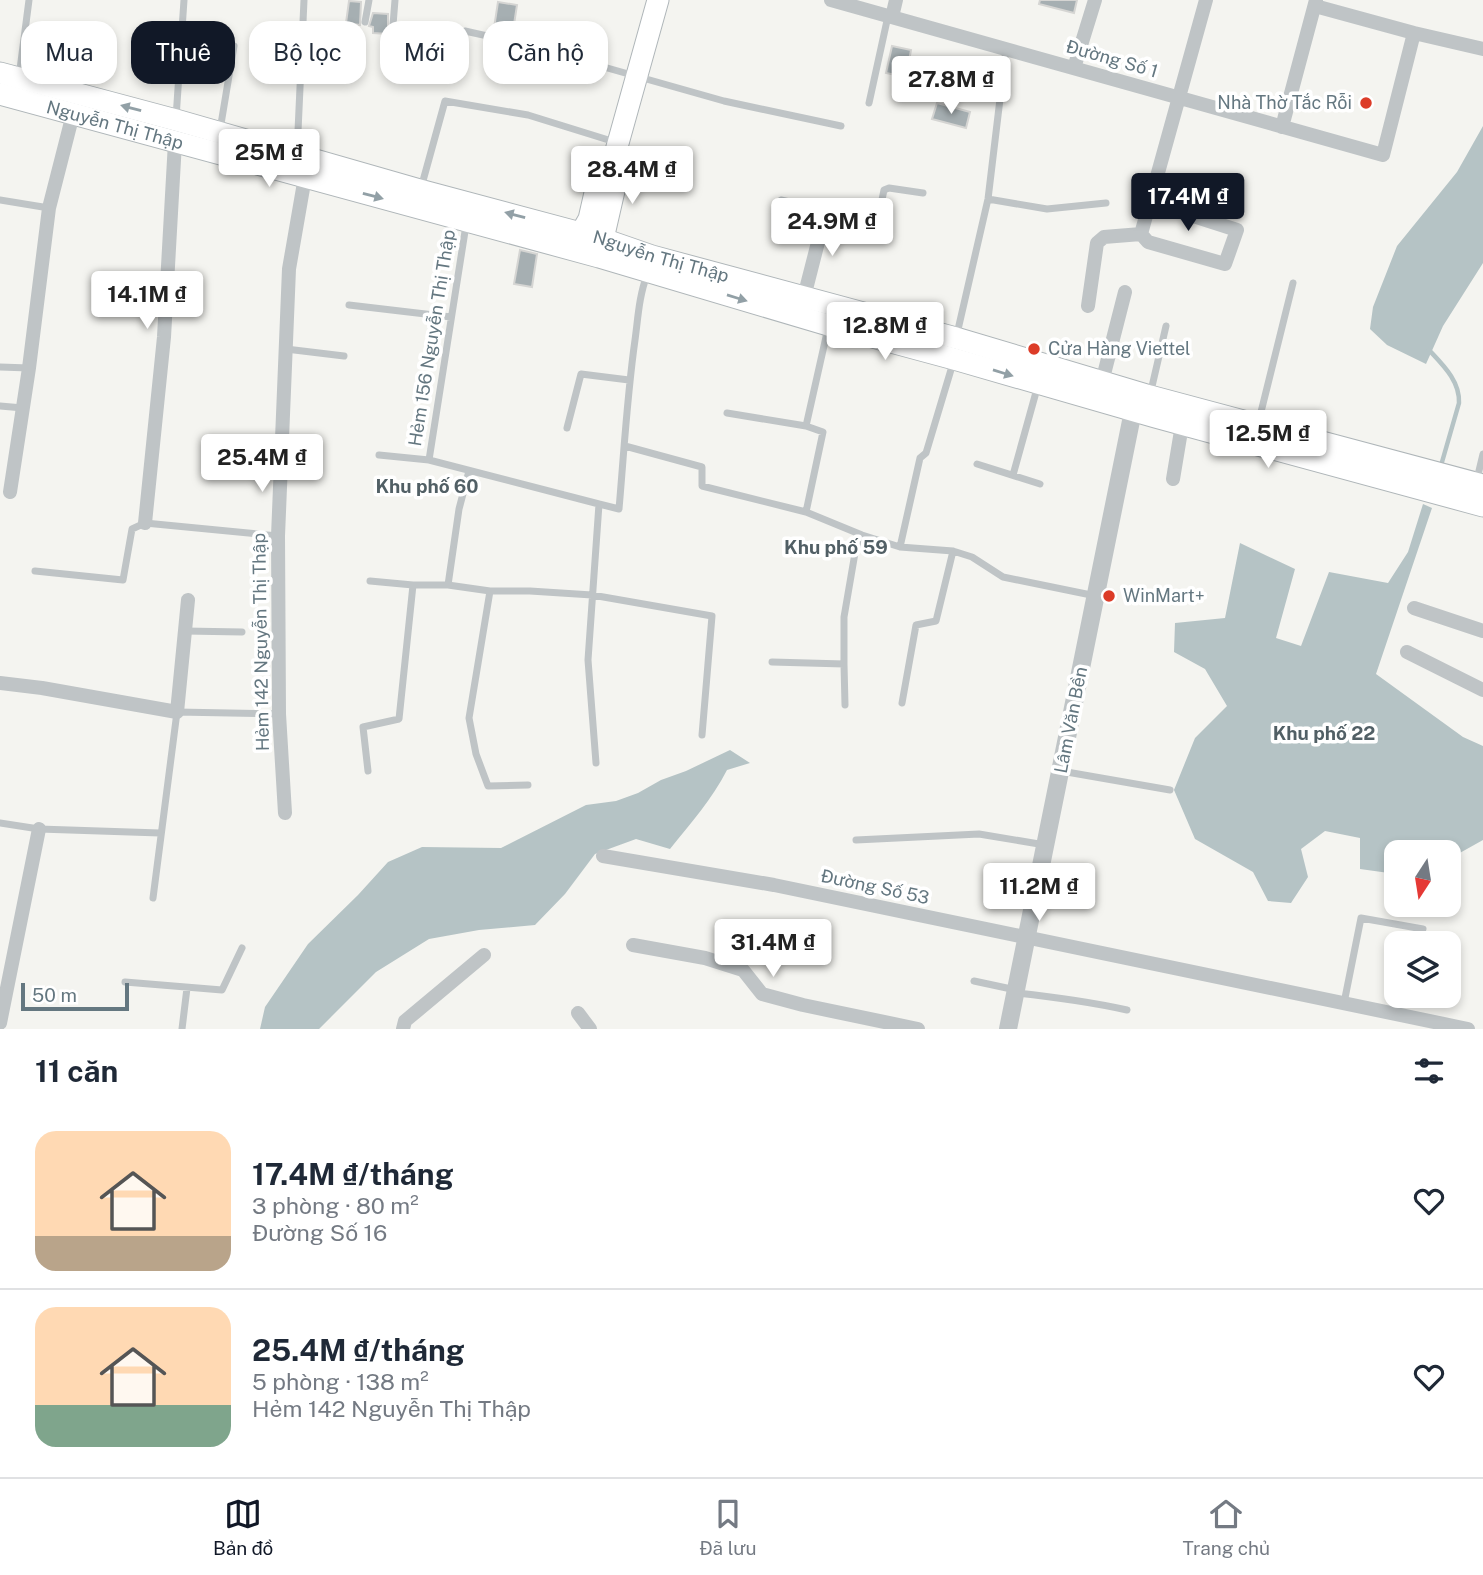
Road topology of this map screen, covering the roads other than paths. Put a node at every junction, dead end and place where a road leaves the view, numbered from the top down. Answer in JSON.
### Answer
{"nodes":[{"id":1,"x":29,"y":0,"type":"edge"},
{"id":2,"x":184,"y":0,"type":"edge"},
{"id":3,"x":304,"y":0,"type":"edge"},
{"id":4,"x":369,"y":0,"type":"edge"},
{"id":5,"x":395,"y":0,"type":"edge"},
{"id":6,"x":658,"y":0,"type":"edge"},
{"id":7,"x":831,"y":0,"type":"edge"},
{"id":8,"x":897,"y":0,"type":"edge"},
{"id":9,"x":1095,"y":0,"type":"edge"},
{"id":10,"x":1206,"y":0,"type":"edge"},
{"id":11,"x":1315,"y":3,"type":"edge"},
{"id":12,"x":890,"y":17,"type":"junction"},
{"id":13,"x":365,"y":21,"type":"edge"},
{"id":14,"x":393,"y":21,"type":"edge"},
{"id":15,"x":469,"y":32,"type":"edge"},
{"id":16,"x":1414,"y":33,"type":"junction"},
{"id":17,"x":1006,"y":49,"type":"junction"},
{"id":18,"x":1483,"y":49,"type":"edge"},
{"id":19,"x":1074,"y":68,"type":"junction"},
{"id":20,"x":10,"y":76,"type":"edge"},
{"id":21,"x":637,"y":77,"type":"junction"},
{"id":22,"x":228,"y":84,"type":"edge"},
{"id":23,"x":0,"y":94,"type":"edge"},
{"id":24,"x":1178,"y":98,"type":"junction"},
{"id":25,"x":869,"y":103,"type":"dead end"},
{"id":26,"x":73,"y":114,"type":"junction"},
{"id":27,"x":841,"y":126,"type":"dead end"},
{"id":28,"x":1282,"y":127,"type":"junction"},
{"id":29,"x":175,"y":131,"type":"junction"},
{"id":30,"x":220,"y":134,"type":"junction"},
{"id":31,"x":619,"y":143,"type":"junction"},
{"id":32,"x":296,"y":155,"type":"junction"},
{"id":33,"x":611,"y":172,"type":"junction"},
{"id":34,"x":304,"y":177,"type":"junction"},
{"id":35,"x":420,"y":190,"type":"junction"},
{"id":36,"x":923,"y":193,"type":"dead end"},
{"id":37,"x":0,"y":200,"type":"edge"},
{"id":38,"x":781,"y":200,"type":"dead end"},
{"id":39,"x":988,"y":200,"type":"junction"},
{"id":40,"x":1150,"y":202,"type":"junction"},
{"id":41,"x":1106,"y":203,"type":"dead end"},
{"id":42,"x":49,"y":208,"type":"junction"},
{"id":43,"x":826,"y":211,"type":"junction"},
{"id":44,"x":466,"y":220,"type":"junction"},
{"id":45,"x":1141,"y":234,"type":"junction"},
{"id":46,"x":579,"y":242,"type":"junction"},
{"id":47,"x":601,"y":248,"type":"junction"},
{"id":48,"x":650,"y":263,"type":"junction"},
{"id":49,"x":1293,"y":283,"type":"dead end"},
{"id":50,"x":1125,"y":292,"type":"dead end"},
{"id":51,"x":804,"y":297,"type":"junction"},
{"id":52,"x":349,"y":305,"type":"dead end"},
{"id":53,"x":1088,"y":306,"type":"dead end"},
{"id":54,"x":452,"y":317,"type":"junction"},
{"id":55,"x":828,"y":325,"type":"junction"},
{"id":56,"x":1166,"y":326,"type":"dead end"},
{"id":57,"x":286,"y":349,"type":"junction"},
{"id":58,"x":955,"y":349,"type":"junction"},
{"id":59,"x":344,"y":356,"type":"dead end"},
{"id":60,"x":0,"y":367,"type":"edge"},
{"id":61,"x":29,"y":368,"type":"junction"},
{"id":62,"x":629,"y":380,"type":"junction"},
{"id":63,"x":1102,"y":382,"type":"junction"},
{"id":64,"x":1038,"y":384,"type":"junction"},
{"id":65,"x":1140,"y":400,"type":"junction"},
{"id":66,"x":0,"y":406,"type":"edge"},
{"id":67,"x":23,"y":408,"type":"junction"},
{"id":68,"x":727,"y":413,"type":"dead end"},
{"id":69,"x":1182,"y":425,"type":"junction"},
{"id":70,"x":1258,"y":425,"type":"junction"},
{"id":71,"x":806,"y":426,"type":"junction"},
{"id":72,"x":567,"y":428,"type":"dead end"},
{"id":73,"x":625,"y":446,"type":"junction"},
{"id":74,"x":1483,"y":454,"type":"edge"},
{"id":75,"x":379,"y":455,"type":"dead end"},
{"id":76,"x":429,"y":460,"type":"junction"},
{"id":77,"x":977,"y":464,"type":"dead end"},
{"id":78,"x":469,"y":471,"type":"junction"},
{"id":79,"x":1013,"y":475,"type":"junction"},
{"id":80,"x":1417,"y":478,"type":"junction"},
{"id":81,"x":1173,"y":480,"type":"dead end"},
{"id":82,"x":1041,"y":484,"type":"dead end"},
{"id":83,"x":1467,"y":486,"type":"edge"},
{"id":84,"x":10,"y":492,"type":"dead end"},
{"id":85,"x":599,"y":503,"type":"junction"},
{"id":86,"x":1483,"y":506,"type":"edge"},
{"id":87,"x":806,"y":512,"type":"junction"},
{"id":88,"x":145,"y":523,"type":"junction"},
{"id":89,"x":862,"y":535,"type":"junction"},
{"id":90,"x":278,"y":536,"type":"junction"},
{"id":91,"x":901,"y":547,"type":"junction"},
{"id":92,"x":953,"y":551,"type":"junction"},
{"id":93,"x":35,"y":571,"type":"dead end"},
{"id":94,"x":370,"y":580,"type":"dead end"},
{"id":95,"x":413,"y":585,"type":"junction"},
{"id":96,"x":447,"y":585,"type":"junction"},
{"id":97,"x":490,"y":591,"type":"junction"},
{"id":98,"x":592,"y":595,"type":"junction"},
{"id":99,"x":1096,"y":596,"type":"junction"},
{"id":100,"x":188,"y":600,"type":"dead end"},
{"id":101,"x":1414,"y":608,"type":"dead end"},
{"id":102,"x":185,"y":631,"type":"junction"},
{"id":103,"x":1483,"y":631,"type":"edge"},
{"id":104,"x":242,"y":632,"type":"dead end"},
{"id":105,"x":1407,"y":652,"type":"dead end"},
{"id":106,"x":772,"y":662,"type":"dead end"},
{"id":107,"x":844,"y":664,"type":"junction"},
{"id":108,"x":0,"y":682,"type":"edge"},
{"id":109,"x":1483,"y":690,"type":"edge"},
{"id":110,"x":902,"y":703,"type":"dead end"},
{"id":111,"x":845,"y":705,"type":"dead end"},
{"id":112,"x":177,"y":712,"type":"junction"},
{"id":113,"x":279,"y":714,"type":"junction"},
{"id":114,"x":702,"y":735,"type":"dead end"},
{"id":115,"x":596,"y":763,"type":"dead end"},
{"id":116,"x":368,"y":771,"type":"dead end"},
{"id":117,"x":1060,"y":771,"type":"junction"},
{"id":118,"x":528,"y":785,"type":"dead end"},
{"id":119,"x":1170,"y":790,"type":"dead end"},
{"id":120,"x":285,"y":813,"type":"dead end"},
{"id":121,"x":0,"y":823,"type":"edge"},
{"id":122,"x":39,"y":829,"type":"junction"},
{"id":123,"x":160,"y":833,"type":"junction"},
{"id":124,"x":856,"y":840,"type":"dead end"},
{"id":125,"x":1046,"y":845,"type":"junction"},
{"id":126,"x":603,"y":856,"type":"dead end"},
{"id":127,"x":153,"y":898,"type":"dead end"},
{"id":128,"x":1423,"y":929,"type":"dead end"},
{"id":129,"x":1027,"y":938,"type":"junction"},
{"id":130,"x":633,"y":946,"type":"dead end"},
{"id":131,"x":242,"y":948,"type":"dead end"},
{"id":132,"x":484,"y":955,"type":"dead end"},
{"id":133,"x":974,"y":981,"type":"dead end"},
{"id":134,"x":125,"y":982,"type":"dead end"},
{"id":135,"x":187,"y":988,"type":"junction"},
{"id":136,"x":1016,"y":991,"type":"junction"},
{"id":137,"x":1343,"y":1003,"type":"junction"},
{"id":138,"x":1127,"y":1010,"type":"dead end"},
{"id":139,"x":578,"y":1013,"type":"dead end"},
{"id":140,"x":0,"y":1023,"type":"edge"},
{"id":141,"x":182,"y":1029,"type":"edge"},
{"id":142,"x":404,"y":1029,"type":"edge"},
{"id":143,"x":590,"y":1029,"type":"edge"},
{"id":144,"x":918,"y":1029,"type":"edge"},
{"id":145,"x":1009,"y":1029,"type":"edge"},
{"id":146,"x":1468,"y":1029,"type":"edge"}],
"edges":[{"from":1,"to":20,"type":"lane"},
{"from":2,"to":29,"type":"lane"},
{"from":3,"to":32,"type":"lane"},
{"from":4,"to":13,"type":"lane"},
{"from":5,"to":14,"type":"lane"},
{"from":6,"to":21,"type":"main road"},
{"from":7,"to":12,"type":"street","name":"Đường Số 1"},
{"from":8,"to":12,"type":"street"},
{"from":9,"to":19,"type":"street"},
{"from":10,"to":24,"type":"street"},
{"from":11,"to":16,"type":"street"},
{"from":11,"to":28,"type":"street"},
{"from":12,"to":17,"type":"street","name":"Đường Số 1"},
{"from":12,"to":25,"type":"lane"},
{"from":15,"to":21,"type":"lane"},
{"from":16,"to":18,"type":"street"},
{"from":16,"to":28,"type":"street","name":"Đường Số 1"},
{"from":17,"to":19,"type":"street","name":"Đường Số 1"},
{"from":17,"to":39,"type":"lane"},
{"from":19,"to":24,"type":"street","name":"Đường Số 1"},
{"from":29,"to":20,"type":"main road","name":"Nguyễn Thị Thập","one_way":true},
{"from":21,"to":27,"type":"lane"},
{"from":21,"to":31,"type":"main road"},
{"from":22,"to":30,"type":"lane"},
{"from":23,"to":26,"type":"main road","name":"Nguyễn Thị Thập"},
{"from":24,"to":28,"type":"street","name":"Đường Số 1"},
{"from":24,"to":40,"type":"street"},
{"from":26,"to":29,"type":"main road","name":"Nguyễn Thị Thập"},
{"from":26,"to":42,"type":"street"},
{"from":29,"to":30,"type":"main road","name":"Nguyễn Thị Thập"},
{"from":29,"to":34,"type":"main road","name":"Nguyễn Thị Thập"},
{"from":29,"to":88,"type":"street"},
{"from":30,"to":32,"type":"main road","name":"Nguyễn Thị Thập"},
{"from":31,"to":33,"type":"main road"},
{"from":31,"to":35,"type":"lane"},
{"from":32,"to":35,"type":"main road","name":"Nguyễn Thị Thập"},
{"from":33,"to":46,"type":"main road"},
{"from":33,"to":47,"type":"main road"},
{"from":34,"to":44,"type":"main road","name":"Nguyễn Thị Thập","one_way":true},
{"from":34,"to":57,"type":"street","name":"Hẻm 142 Nguyễn Thị Thập"},
{"from":46,"to":35,"type":"main road","name":"Nguyễn Thị Thập","one_way":true},
{"from":36,"to":43,"type":"lane"},
{"from":37,"to":42,"type":"lane"},
{"from":38,"to":43,"type":"lane"},
{"from":39,"to":41,"type":"lane"},
{"from":39,"to":58,"type":"lane"},
{"from":40,"to":45,"type":"street"},
{"from":40,"to":45,"type":"street"},
{"from":42,"to":61,"type":"street"},
{"from":43,"to":51,"type":"street"},
{"from":44,"to":46,"type":"main road","name":"Nguyễn Thị Thập"},
{"from":44,"to":54,"type":"lane","name":"Hẻm 156 Nguyễn Thị Thập"},
{"from":45,"to":53,"type":"street"},
{"from":46,"to":47,"type":"main road","name":"Nguyễn Thị Thập"},
{"from":47,"to":48,"type":"main road","name":"Nguyễn Thị Thập"},
{"from":48,"to":51,"type":"main road","name":"Nguyễn Thị Thập"},
{"from":48,"to":55,"type":"main road","name":"Nguyễn Thị Thập","one_way":true},
{"from":48,"to":62,"type":"lane"},
{"from":49,"to":70,"type":"lane"},
{"from":50,"to":63,"type":"street"},
{"from":51,"to":58,"type":"main road","name":"Nguyễn Thị Thập"},
{"from":52,"to":54,"type":"lane"},
{"from":54,"to":76,"type":"lane","name":"Hẻm 156 Nguyễn Thị Thập"},
{"from":55,"to":58,"type":"main road","name":"Nguyễn Thị Thập"},
{"from":55,"to":71,"type":"lane"},
{"from":56,"to":65,"type":"lane"},
{"from":57,"to":59,"type":"lane"},
{"from":57,"to":90,"type":"street","name":"Hẻm 142 Nguyễn Thị Thập"},
{"from":58,"to":63,"type":"main road","name":"Nguyễn Thị Thập"},
{"from":58,"to":64,"type":"main road","name":"Nguyễn Thị Thập","one_way":true},
{"from":58,"to":91,"type":"lane"},
{"from":60,"to":61,"type":"lane"},
{"from":61,"to":67,"type":"street"},
{"from":62,"to":72,"type":"lane"},
{"from":62,"to":73,"type":"lane"},
{"from":63,"to":65,"type":"main road","name":"Nguyễn Thị Thập"},
{"from":64,"to":65,"type":"main road","name":"Nguyễn Thị Thập"},
{"from":64,"to":79,"type":"lane"},
{"from":65,"to":69,"type":"main road","name":"Nguyễn Thị Thập"},
{"from":65,"to":70,"type":"main road","name":"Nguyễn Thị Thập"},
{"from":65,"to":99,"type":"street","name":"Lâm Văn Bền"},
{"from":66,"to":67,"type":"lane"},
{"from":67,"to":84,"type":"street"},
{"from":68,"to":71,"type":"lane"},
{"from":69,"to":80,"type":"main road","name":"Nguyễn Thị Thập"},
{"from":69,"to":81,"type":"street"},
{"from":70,"to":80,"type":"main road","name":"Nguyễn Thị Thập"},
{"from":71,"to":87,"type":"lane"},
{"from":73,"to":85,"type":"lane"},
{"from":73,"to":87,"type":"lane"},
{"from":74,"to":83,"type":"lane"},
{"from":75,"to":76,"type":"lane"},
{"from":76,"to":78,"type":"lane"},
{"from":77,"to":79,"type":"lane"},
{"from":78,"to":85,"type":"lane"},
{"from":78,"to":96,"type":"lane"},
{"from":79,"to":82,"type":"lane"},
{"from":80,"to":83,"type":"main road","name":"Nguyễn Thị Thập"},
{"from":83,"to":86,"type":"main road","name":"Nguyễn Thị Thập"},
{"from":85,"to":98,"type":"lane"},
{"from":87,"to":89,"type":"lane"},
{"from":88,"to":90,"type":"lane"},
{"from":88,"to":93,"type":"lane"},
{"from":89,"to":91,"type":"lane"},
{"from":89,"to":107,"type":"lane"},
{"from":90,"to":113,"type":"street","name":"Hẻm 142 Nguyễn Thị Thập"},
{"from":91,"to":92,"type":"lane"},
{"from":92,"to":99,"type":"lane"},
{"from":92,"to":110,"type":"lane"},
{"from":94,"to":95,"type":"lane"},
{"from":95,"to":96,"type":"lane"},
{"from":95,"to":116,"type":"lane"},
{"from":96,"to":97,"type":"lane"},
{"from":97,"to":98,"type":"lane"},
{"from":97,"to":118,"type":"lane"},
{"from":98,"to":114,"type":"lane"},
{"from":98,"to":115,"type":"lane"},
{"from":99,"to":117,"type":"street","name":"Lâm Văn Bền"},
{"from":100,"to":102,"type":"street"},
{"from":101,"to":103,"type":"street"},
{"from":102,"to":104,"type":"lane"},
{"from":102,"to":112,"type":"street"},
{"from":105,"to":109,"type":"street"},
{"from":106,"to":107,"type":"lane"},
{"from":107,"to":111,"type":"lane"},
{"from":108,"to":112,"type":"street"},
{"from":112,"to":113,"type":"lane"},
{"from":112,"to":123,"type":"lane"},
{"from":113,"to":120,"type":"street","name":"Hẻm 142 Nguyễn Thị Thập"},
{"from":117,"to":119,"type":"lane"},
{"from":117,"to":125,"type":"street","name":"Lâm Văn Bền"},
{"from":121,"to":122,"type":"lane"},
{"from":122,"to":123,"type":"lane"},
{"from":122,"to":140,"type":"street"},
{"from":123,"to":127,"type":"lane"},
{"from":124,"to":125,"type":"lane"},
{"from":125,"to":129,"type":"street","name":"Lâm Văn Bền"},
{"from":126,"to":129,"type":"street","name":"Đường Số 53"},
{"from":128,"to":137,"type":"lane"},
{"from":129,"to":136,"type":"street","name":"Lâm Văn Bền"},
{"from":129,"to":137,"type":"street","name":"Đường Số 53"},
{"from":130,"to":144,"type":"street"},
{"from":131,"to":135,"type":"lane"},
{"from":132,"to":142,"type":"street"},
{"from":133,"to":136,"type":"lane"},
{"from":134,"to":135,"type":"lane"},
{"from":135,"to":141,"type":"lane"},
{"from":136,"to":138,"type":"lane"},
{"from":136,"to":145,"type":"street","name":"Lâm Văn Bền"},
{"from":137,"to":146,"type":"street","name":"Đường Số 53"},
{"from":139,"to":143,"type":"street"}]}
